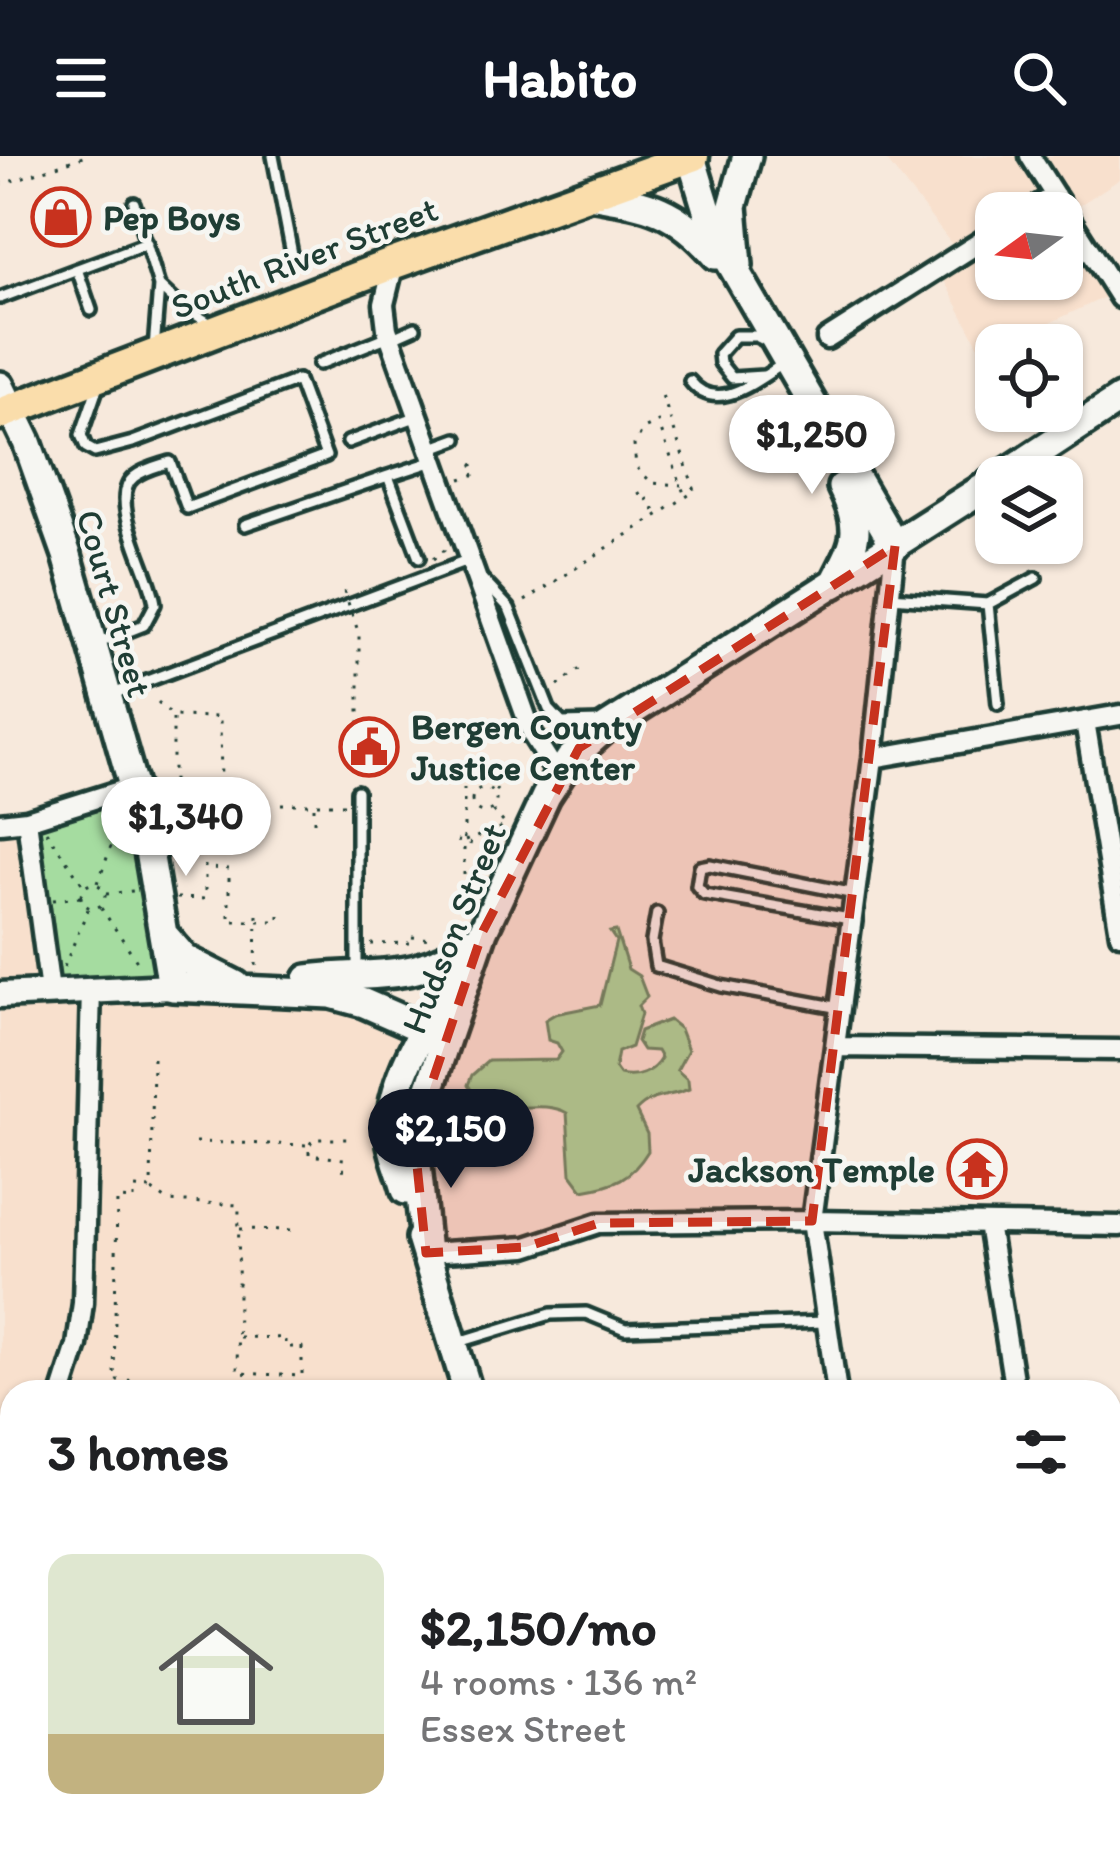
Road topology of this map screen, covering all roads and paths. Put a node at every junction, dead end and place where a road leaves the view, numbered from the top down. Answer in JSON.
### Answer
{"nodes":[{"id":1,"x":86,"y":156,"type":"edge"},
{"id":2,"x":273,"y":156,"type":"edge"},
{"id":3,"x":692,"y":156,"type":"edge"},
{"id":4,"x":747,"y":156,"type":"edge"},
{"id":5,"x":1030,"y":156,"type":"edge"},
{"id":6,"x":0,"y":185,"type":"edge"},
{"id":7,"x":1053,"y":192,"type":"edge"},
{"id":8,"x":589,"y":194,"type":"junction"},
{"id":9,"x":134,"y":203,"type":"dead end"},
{"id":10,"x":1083,"y":239,"type":"edge"},
{"id":11,"x":147,"y":243,"type":"junction"},
{"id":12,"x":975,"y":245,"type":"edge"},
{"id":13,"x":292,"y":254,"type":"dead end"},
{"id":14,"x":394,"y":263,"type":"junction"},
{"id":15,"x":77,"y":269,"type":"junction"},
{"id":16,"x":159,"y":286,"type":"junction"},
{"id":17,"x":742,"y":287,"type":"junction"},
{"id":18,"x":0,"y":298,"type":"edge"},
{"id":19,"x":1120,"y":298,"type":"edge"},
{"id":20,"x":91,"y":310,"type":"dead end"},
{"id":21,"x":416,"y":328,"type":"dead end"},
{"id":22,"x":221,"y":329,"type":"junction"},
{"id":23,"x":390,"y":338,"type":"junction"},
{"id":24,"x":827,"y":339,"type":"dead end"},
{"id":25,"x":152,"y":356,"type":"junction"},
{"id":26,"x":775,"y":361,"type":"junction"},
{"id":27,"x":319,"y":364,"type":"dead end"},
{"id":28,"x":103,"y":374,"type":"junction"},
{"id":29,"x":690,"y":381,"type":"dead end"},
{"id":30,"x":661,"y":392,"type":"dead end"},
{"id":31,"x":4,"y":404,"type":"edge"},
{"id":32,"x":1116,"y":411,"type":"edge"},
{"id":33,"x":418,"y":416,"type":"junction"},
{"id":34,"x":818,"y":416,"type":"junction"},
{"id":35,"x":457,"y":439,"type":"dead end"},
{"id":36,"x":349,"y":442,"type":"dead end"},
{"id":37,"x":432,"y":455,"type":"junction"},
{"id":38,"x":1037,"y":456,"type":"edge"},
{"id":39,"x":472,"y":462,"type":"dead end"},
{"id":40,"x":388,"y":476,"type":"junction"},
{"id":41,"x":682,"y":484,"type":"junction"},
{"id":42,"x":456,"y":489,"type":"junction"},
{"id":43,"x":975,"y":493,"type":"edge"},
{"id":44,"x":638,"y":494,"type":"dead end"},
{"id":45,"x":686,"y":497,"type":"junction"},
{"id":46,"x":658,"y":515,"type":"junction"},
{"id":47,"x":245,"y":525,"type":"dead end"},
{"id":48,"x":624,"y":527,"type":"dead end"},
{"id":49,"x":629,"y":534,"type":"junction"},
{"id":50,"x":895,"y":546,"type":"junction"},
{"id":51,"x":419,"y":559,"type":"dead end"},
{"id":52,"x":472,"y":565,"type":"junction"},
{"id":53,"x":1036,"y":578,"type":"dead end"},
{"id":54,"x":494,"y":580,"type":"dead end"},
{"id":55,"x":834,"y":584,"type":"junction"},
{"id":56,"x":344,"y":591,"type":"dead end"},
{"id":57,"x":890,"y":597,"type":"junction"},
{"id":58,"x":502,"y":601,"type":"junction"},
{"id":59,"x":525,"y":601,"type":"dead end"},
{"id":60,"x":988,"y":604,"type":"junction"},
{"id":61,"x":91,"y":646,"type":"junction"},
{"id":62,"x":581,"y":668,"type":"dead end"},
{"id":63,"x":558,"y":686,"type":"dead end"},
{"id":64,"x":105,"y":697,"type":"junction"},
{"id":65,"x":649,"y":701,"type":"junction"},
{"id":66,"x":158,"y":702,"type":"dead end"},
{"id":67,"x":998,"y":704,"type":"dead end"},
{"id":68,"x":1120,"y":715,"type":"edge"},
{"id":69,"x":173,"y":716,"type":"junction"},
{"id":70,"x":1085,"y":721,"type":"junction"},
{"id":71,"x":359,"y":725,"type":"dead end"},
{"id":72,"x":873,"y":758,"type":"junction"},
{"id":73,"x":464,"y":775,"type":"junction"},
{"id":74,"x":558,"y":775,"type":"junction"},
{"id":75,"x":132,"y":787,"type":"junction"},
{"id":76,"x":173,"y":789,"type":"junction"},
{"id":77,"x":205,"y":791,"type":"junction"},
{"id":78,"x":357,"y":791,"type":"dead end"},
{"id":79,"x":475,"y":791,"type":"junction"},
{"id":80,"x":493,"y":792,"type":"junction"},
{"id":81,"x":155,"y":804,"type":"dead end"},
{"id":82,"x":281,"y":804,"type":"dead end"},
{"id":83,"x":314,"y":804,"type":"junction"},
{"id":84,"x":346,"y":804,"type":"dead end"},
{"id":85,"x":492,"y":809,"type":"junction"},
{"id":86,"x":476,"y":810,"type":"junction"},
{"id":87,"x":27,"y":820,"type":"junction"},
{"id":88,"x":120,"y":821,"type":"dead end"},
{"id":89,"x":314,"y":822,"type":"dead end"},
{"id":90,"x":464,"y":822,"type":"junction"},
{"id":91,"x":0,"y":824,"type":"edge"},
{"id":92,"x":46,"y":831,"type":"dead end"},
{"id":93,"x":164,"y":838,"type":"dead end"},
{"id":94,"x":205,"y":838,"type":"junction"},
{"id":95,"x":221,"y":839,"type":"dead end"},
{"id":96,"x":460,"y":842,"type":"junction"},
{"id":97,"x":491,"y":856,"type":"dead end"},
{"id":98,"x":205,"y":868,"type":"junction"},
{"id":99,"x":480,"y":884,"type":"dead end"},
{"id":100,"x":97,"y":885,"type":"junction"},
{"id":101,"x":85,"y":888,"type":"junction"},
{"id":102,"x":134,"y":890,"type":"dead end"},
{"id":103,"x":105,"y":894,"type":"junction"},
{"id":104,"x":855,"y":894,"type":"junction"},
{"id":105,"x":81,"y":897,"type":"junction"},
{"id":106,"x":174,"y":898,"type":"dead end"},
{"id":107,"x":51,"y":900,"type":"dead end"},
{"id":108,"x":100,"y":906,"type":"junction"},
{"id":109,"x":89,"y":907,"type":"junction"},
{"id":110,"x":279,"y":912,"type":"dead end"},
{"id":111,"x":657,"y":913,"type":"dead end"},
{"id":112,"x":257,"y":918,"type":"junction"},
{"id":113,"x":852,"y":919,"type":"junction"},
{"id":114,"x":483,"y":931,"type":"junction"},
{"id":115,"x":162,"y":932,"type":"junction"},
{"id":116,"x":1120,"y":934,"type":"edge"},
{"id":117,"x":411,"y":943,"type":"dead end"},
{"id":118,"x":369,"y":944,"type":"dead end"},
{"id":119,"x":140,"y":965,"type":"dead end"},
{"id":120,"x":357,"y":977,"type":"junction"},
{"id":121,"x":250,"y":978,"type":"junction"},
{"id":122,"x":56,"y":980,"type":"junction"},
{"id":123,"x":172,"y":987,"type":"junction"},
{"id":124,"x":92,"y":989,"type":"junction"},
{"id":125,"x":285,"y":989,"type":"junction"},
{"id":126,"x":0,"y":995,"type":"edge"},
{"id":127,"x":840,"y":1008,"type":"junction"},
{"id":128,"x":428,"y":1042,"type":"junction"},
{"id":129,"x":835,"y":1047,"type":"junction"},
{"id":130,"x":1120,"y":1050,"type":"edge"},
{"id":131,"x":153,"y":1058,"type":"dead end"},
{"id":132,"x":350,"y":1139,"type":"dead end"},
{"id":133,"x":195,"y":1142,"type":"dead end"},
{"id":134,"x":309,"y":1145,"type":"junction"},
{"id":135,"x":344,"y":1179,"type":"dead end"},
{"id":136,"x":151,"y":1189,"type":"junction"},
{"id":137,"x":812,"y":1221,"type":"junction"},
{"id":138,"x":988,"y":1224,"type":"junction"},
{"id":139,"x":1120,"y":1226,"type":"edge"},
{"id":140,"x":238,"y":1228,"type":"junction"},
{"id":141,"x":292,"y":1230,"type":"dead end"},
{"id":142,"x":425,"y":1252,"type":"junction"},
{"id":143,"x":827,"y":1322,"type":"junction"},
{"id":144,"x":237,"y":1336,"type":"junction"},
{"id":145,"x":453,"y":1343,"type":"junction"},
{"id":146,"x":237,"y":1373,"type":"junction"},
{"id":147,"x":66,"y":1380,"type":"edge"},
{"id":148,"x":114,"y":1380,"type":"edge"},
{"id":149,"x":237,"y":1380,"type":"edge"},
{"id":150,"x":464,"y":1380,"type":"edge"},
{"id":151,"x":835,"y":1380,"type":"edge"},
{"id":152,"x":1013,"y":1380,"type":"edge"}],
"edges":[{"from":1,"to":6,"type":"path"},
{"from":2,"to":13,"type":"lane"},
{"from":3,"to":8,"type":"main road","name":"South River Street"},
{"from":3,"to":17,"type":"main road"},
{"from":4,"to":17,"type":"main road"},
{"from":5,"to":7,"type":"street"},
{"from":8,"to":14,"type":"main road","name":"South River Street"},
{"from":8,"to":17,"type":"main road"},
{"from":9,"to":11,"type":"lane"},
{"from":10,"to":19,"type":"street"},
{"from":11,"to":15,"type":"lane"},
{"from":11,"to":16,"type":"lane"},
{"from":12,"to":24,"type":"street"},
{"from":14,"to":22,"type":"main road","name":"South River Street"},
{"from":14,"to":23,"type":"street"},
{"from":15,"to":18,"type":"lane"},
{"from":15,"to":20,"type":"lane"},
{"from":16,"to":22,"type":"lane"},
{"from":16,"to":25,"type":"lane"},
{"from":17,"to":26,"type":"main road"},
{"from":21,"to":23,"type":"lane"},
{"from":22,"to":25,"type":"main road","name":"South River Street"},
{"from":23,"to":27,"type":"lane"},
{"from":23,"to":33,"type":"street"},
{"from":25,"to":28,"type":"main road","name":"South River Street"},
{"from":26,"to":26,"type":"lane"},
{"from":26,"to":29,"type":"lane"},
{"from":26,"to":34,"type":"main road"},
{"from":28,"to":31,"type":"main road","name":"South River Street"},
{"from":28,"to":61,"type":"lane"},
{"from":30,"to":45,"type":"path"},
{"from":31,"to":61,"type":"main road","name":"Court Street"},
{"from":32,"to":38,"type":"main road","name":"Hudson Street"},
{"from":33,"to":36,"type":"lane"},
{"from":33,"to":37,"type":"street"},
{"from":34,"to":50,"type":"main road"},
{"from":34,"to":55,"type":"main road"},
{"from":35,"to":37,"type":"lane"},
{"from":37,"to":40,"type":"lane"},
{"from":37,"to":42,"type":"street"},
{"from":39,"to":42,"type":"path"},
{"from":40,"to":47,"type":"lane"},
{"from":40,"to":51,"type":"lane"},
{"from":41,"to":41,"type":"path"},
{"from":41,"to":45,"type":"path"},
{"from":42,"to":52,"type":"street"},
{"from":43,"to":50,"type":"main road","name":"Hudson Street"},
{"from":44,"to":46,"type":"path"},
{"from":45,"to":46,"type":"path"},
{"from":46,"to":49,"type":"path"},
{"from":48,"to":49,"type":"path"},
{"from":49,"to":59,"type":"path"},
{"from":50,"to":55,"type":"main road","name":"Hudson Street"},
{"from":50,"to":57,"type":"street"},
{"from":52,"to":58,"type":"lane"},
{"from":52,"to":64,"type":"lane"},
{"from":52,"to":74,"type":"street"},
{"from":53,"to":60,"type":"lane"},
{"from":54,"to":58,"type":"lane"},
{"from":55,"to":65,"type":"main road","name":"Hudson Street"},
{"from":56,"to":71,"type":"path","bridge":true},
{"from":57,"to":60,"type":"lane"},
{"from":57,"to":72,"type":"street"},
{"from":58,"to":65,"type":"lane"},
{"from":60,"to":67,"type":"lane"},
{"from":61,"to":64,"type":"main road","name":"Court Street"},
{"from":62,"to":63,"type":"path"},
{"from":64,"to":75,"type":"main road","name":"Court Street"},
{"from":65,"to":74,"type":"main road","name":"Hudson Street"},
{"from":66,"to":69,"type":"path"},
{"from":68,"to":70,"type":"street"},
{"from":69,"to":76,"type":"path"},
{"from":69,"to":77,"type":"path"},
{"from":70,"to":72,"type":"street"},
{"from":70,"to":116,"type":"street"},
{"from":72,"to":104,"type":"street"},
{"from":73,"to":79,"type":"path"},
{"from":73,"to":80,"type":"path"},
{"from":73,"to":90,"type":"path"},
{"from":74,"to":114,"type":"main road","name":"Hudson Street"},
{"from":75,"to":87,"type":"street"},
{"from":75,"to":115,"type":"main road","name":"Court Street"},
{"from":76,"to":77,"type":"path"},
{"from":76,"to":81,"type":"path"},
{"from":77,"to":94,"type":"path"},
{"from":78,"to":120,"type":"lane"},
{"from":79,"to":80,"type":"path"},
{"from":79,"to":86,"type":"path"},
{"from":80,"to":85,"type":"path"},
{"from":82,"to":83,"type":"path"},
{"from":83,"to":84,"type":"path"},
{"from":83,"to":89,"type":"path"},
{"from":85,"to":86,"type":"path"},
{"from":85,"to":96,"type":"path"},
{"from":86,"to":90,"type":"path"},
{"from":87,"to":91,"type":"street"},
{"from":87,"to":122,"type":"street"},
{"from":88,"to":100,"type":"path"},
{"from":90,"to":96,"type":"path"},
{"from":92,"to":101,"type":"path"},
{"from":93,"to":94,"type":"path"},
{"from":94,"to":95,"type":"path"},
{"from":94,"to":98,"type":"path"},
{"from":96,"to":97,"type":"path"},
{"from":96,"to":99,"type":"path"},
{"from":98,"to":106,"type":"path"},
{"from":98,"to":112,"type":"path"},
{"from":100,"to":101,"type":"path"},
{"from":100,"to":103,"type":"path"},
{"from":101,"to":105,"type":"path"},
{"from":102,"to":103,"type":"path"},
{"from":103,"to":108,"type":"path"},
{"from":104,"to":113,"type":"street"},
{"from":104,"to":113,"type":"lane"},
{"from":105,"to":107,"type":"path"},
{"from":105,"to":109,"type":"path"},
{"from":108,"to":109,"type":"path"},
{"from":108,"to":119,"type":"path"},
{"from":109,"to":122,"type":"path"},
{"from":110,"to":112,"type":"path"},
{"from":111,"to":127,"type":"lane"},
{"from":112,"to":121,"type":"path"},
{"from":113,"to":127,"type":"street"},
{"from":114,"to":120,"type":"main road"},
{"from":114,"to":128,"type":"main road","name":"Hudson Street"},
{"from":115,"to":121,"type":"main road"},
{"from":115,"to":123,"type":"main road","name":"Court Street"},
{"from":117,"to":118,"type":"path"},
{"from":120,"to":125,"type":"main road"},
{"from":121,"to":123,"type":"main road"},
{"from":121,"to":125,"type":"main road"},
{"from":122,"to":124,"type":"street"},
{"from":122,"to":126,"type":"street"},
{"from":123,"to":124,"type":"street"},
{"from":124,"to":147,"type":"street"},
{"from":125,"to":128,"type":"main road"},
{"from":127,"to":129,"type":"street"},
{"from":128,"to":142,"type":"main road","name":"Hudson Street"},
{"from":128,"to":142,"type":"main road"},
{"from":129,"to":130,"type":"street"},
{"from":129,"to":137,"type":"street"},
{"from":131,"to":136,"type":"path"},
{"from":132,"to":134,"type":"path"},
{"from":133,"to":134,"type":"path"},
{"from":134,"to":135,"type":"path"},
{"from":136,"to":140,"type":"path"},
{"from":136,"to":148,"type":"path"},
{"from":137,"to":138,"type":"street"},
{"from":137,"to":142,"type":"street"},
{"from":137,"to":143,"type":"street"},
{"from":138,"to":139,"type":"street"},
{"from":138,"to":152,"type":"street"},
{"from":140,"to":141,"type":"path"},
{"from":140,"to":144,"type":"path"},
{"from":142,"to":145,"type":"main road"},
{"from":143,"to":145,"type":"lane"},
{"from":143,"to":151,"type":"street"},
{"from":144,"to":146,"type":"path"},
{"from":144,"to":146,"type":"path"},
{"from":145,"to":150,"type":"main road"},
{"from":146,"to":149,"type":"path"}]}
